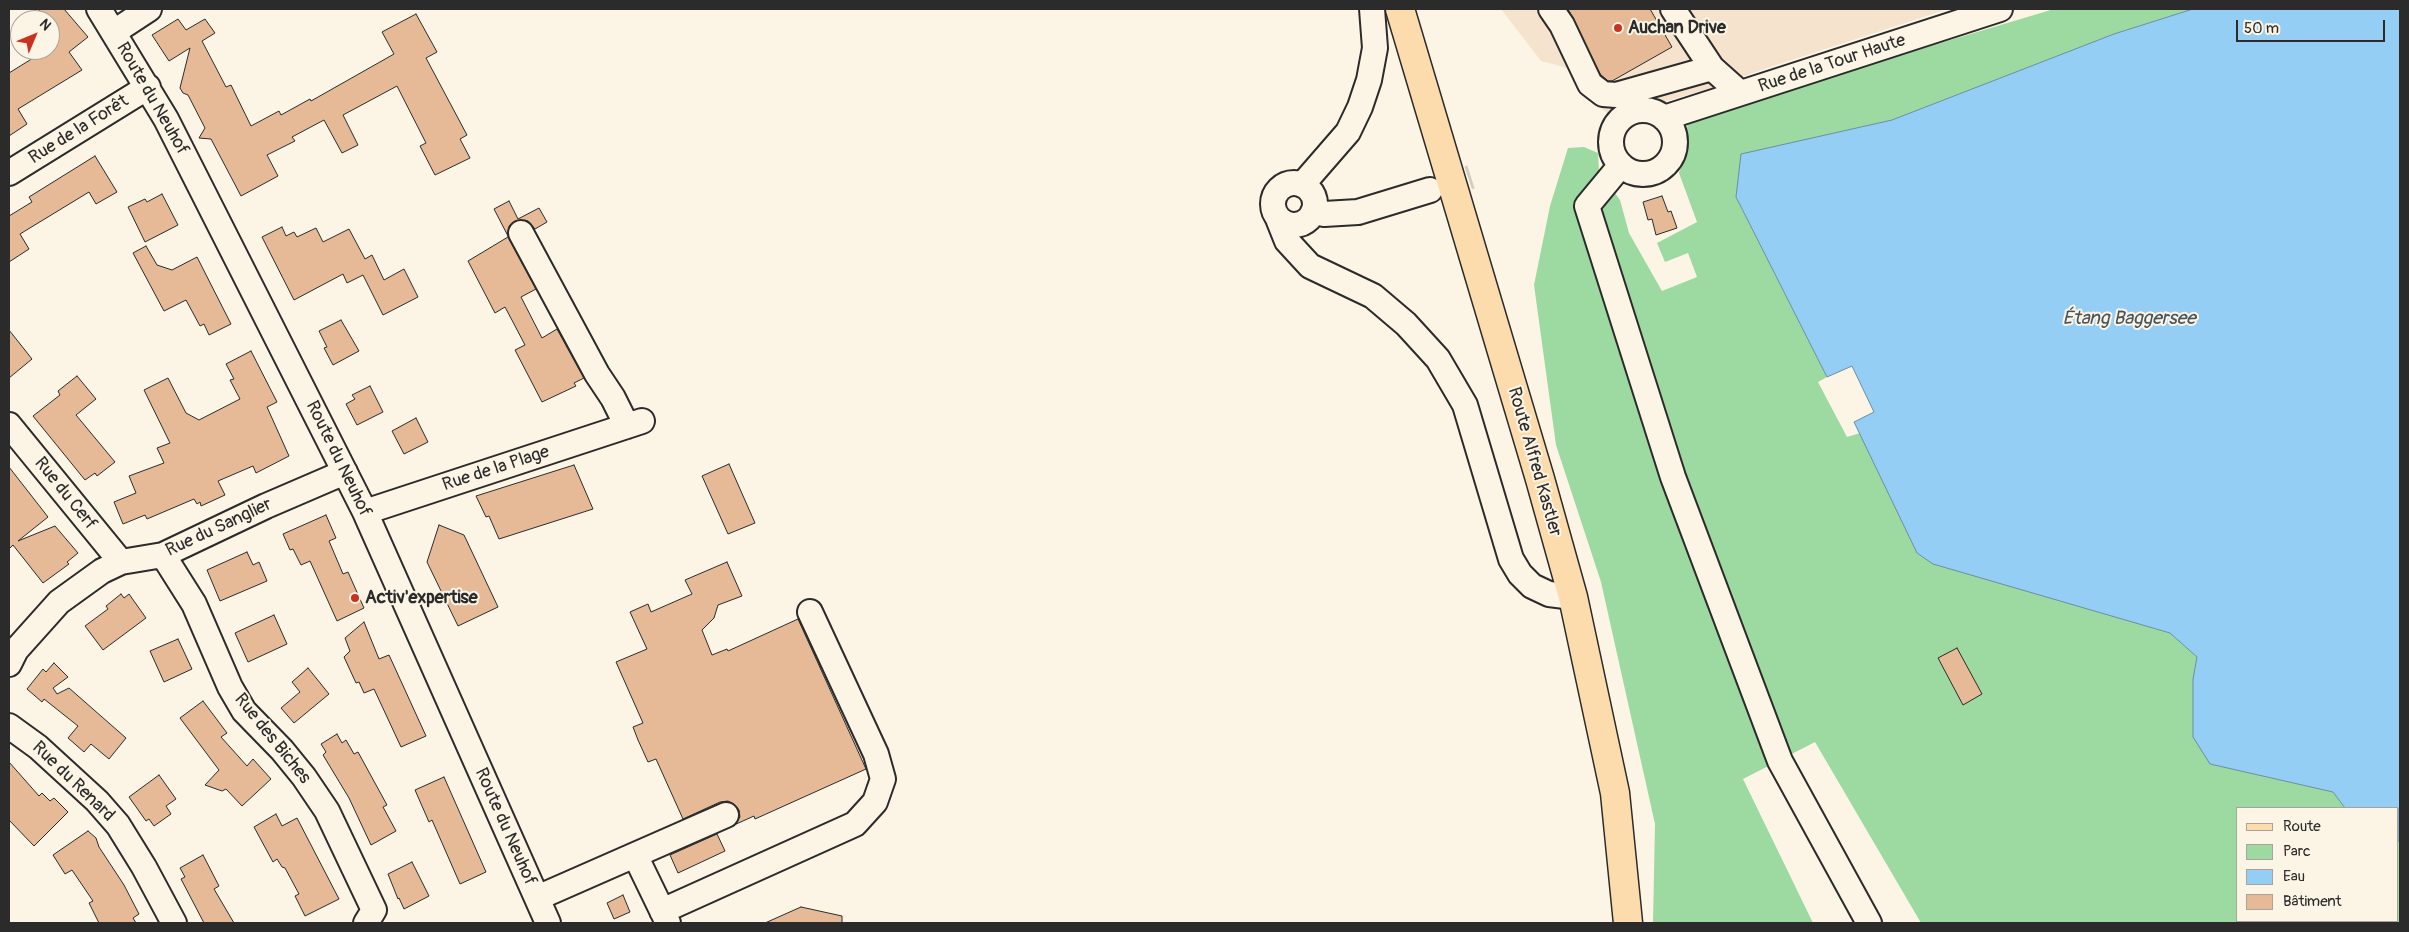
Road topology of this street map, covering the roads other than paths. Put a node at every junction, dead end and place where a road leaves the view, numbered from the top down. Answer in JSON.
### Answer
{"nodes":[{"id":1,"x":99,"y":9,"type":"edge"},
{"id":2,"x":149,"y":9,"type":"edge"},
{"id":3,"x":1372,"y":9,"type":"edge"},
{"id":4,"x":1400,"y":9,"type":"edge"},
{"id":5,"x":1551,"y":9,"type":"edge"},
{"id":6,"x":1673,"y":9,"type":"edge"},
{"id":7,"x":2000,"y":9,"type":"edge"},
{"id":8,"x":114,"y":32,"type":"junction"},
{"id":9,"x":1712,"y":68,"type":"junction"},
{"id":10,"x":148,"y":87,"type":"junction"},
{"id":11,"x":1740,"y":93,"type":"junction"},
{"id":12,"x":1664,"y":118,"type":"junction"},
{"id":13,"x":1621,"y":165,"type":"junction"},
{"id":14,"x":9,"y":173,"type":"edge"},
{"id":15,"x":1302,"y":185,"type":"junction"},
{"id":16,"x":1430,"y":190,"type":"tunnel mouth"},
{"id":17,"x":1313,"y":212,"type":"junction"},
{"id":18,"x":1277,"y":216,"type":"junction"},
{"id":19,"x":521,"y":233,"type":"dead end"},
{"id":20,"x":9,"y":425,"type":"edge"},
{"id":21,"x":345,"y":472,"type":"junction"},
{"id":22,"x":365,"y":512,"type":"junction"},
{"id":23,"x":163,"y":555,"type":"junction"},
{"id":24,"x":121,"y":562,"type":"junction"},
{"id":25,"x":1573,"y":597,"type":"junction"},
{"id":26,"x":810,"y":612,"type":"dead end"},
{"id":27,"x":9,"y":664,"type":"edge"},
{"id":28,"x":9,"y":726,"type":"edge"},
{"id":29,"x":726,"y":815,"type":"dead end"},
{"id":30,"x":635,"y":856,"type":"junction"},
{"id":31,"x":537,"y":898,"type":"junction"},
{"id":32,"x":665,"y":917,"type":"edge"},
{"id":33,"x":174,"y":923,"type":"edge"},
{"id":34,"x":366,"y":923,"type":"edge"},
{"id":35,"x":548,"y":923,"type":"edge"},
{"id":36,"x":1628,"y":923,"type":"edge"},
{"id":37,"x":1870,"y":923,"type":"edge"}],
"edges":[{"from":1,"to":8,"type":"street","name":"Route du Neuhof"},
{"from":2,"to":8,"type":"street"},
{"from":3,"to":15,"type":"street"},
{"from":4,"to":25,"type":"main road","name":"Route Alfred Kastler"},
{"from":5,"to":9,"type":"street"},
{"from":6,"to":9,"type":"street"},
{"from":7,"to":11,"type":"street","name":"Rue de la Tour Haute"},
{"from":8,"to":10,"type":"street","name":"Route du Neuhof"},
{"from":9,"to":11,"type":"street"},
{"from":10,"to":14,"type":"street","name":"Rue de la Forêt"},
{"from":10,"to":21,"type":"street","name":"Route du Neuhof"},
{"from":11,"to":12,"type":"street","name":"Rue de la Tour Haute"},
{"from":12,"to":13,"type":"street"},
{"from":12,"to":13,"type":"street"},
{"from":13,"to":37,"type":"street"},
{"from":15,"to":17,"type":"street"},
{"from":15,"to":18,"type":"street"},
{"from":16,"to":17,"type":"street"},
{"from":17,"to":18,"type":"street"},
{"from":18,"to":25,"type":"street"},
{"from":19,"to":22,"type":"street","name":"Rue de la Plage"},
{"from":20,"to":24,"type":"street","name":"Rue du Cerf"},
{"from":21,"to":22,"type":"street","name":"Route du Neuhof"},
{"from":21,"to":23,"type":"street","name":"Rue du Sanglier"},
{"from":22,"to":31,"type":"street","name":"Route du Neuhof"},
{"from":23,"to":24,"type":"street","name":"Rue du Sanglier"},
{"from":23,"to":34,"type":"street","name":"Rue des Biches"},
{"from":24,"to":27,"type":"street","name":"Rue du Sanglier"},
{"from":25,"to":36,"type":"main road","name":"Route Alfred Kastler"},
{"from":26,"to":32,"type":"street"},
{"from":28,"to":33,"type":"street","name":"Rue du Renard"},
{"from":29,"to":30,"type":"street"},
{"from":30,"to":31,"type":"street"},
{"from":30,"to":32,"type":"street"},
{"from":31,"to":35,"type":"street","name":"Route du Neuhof"}]}
